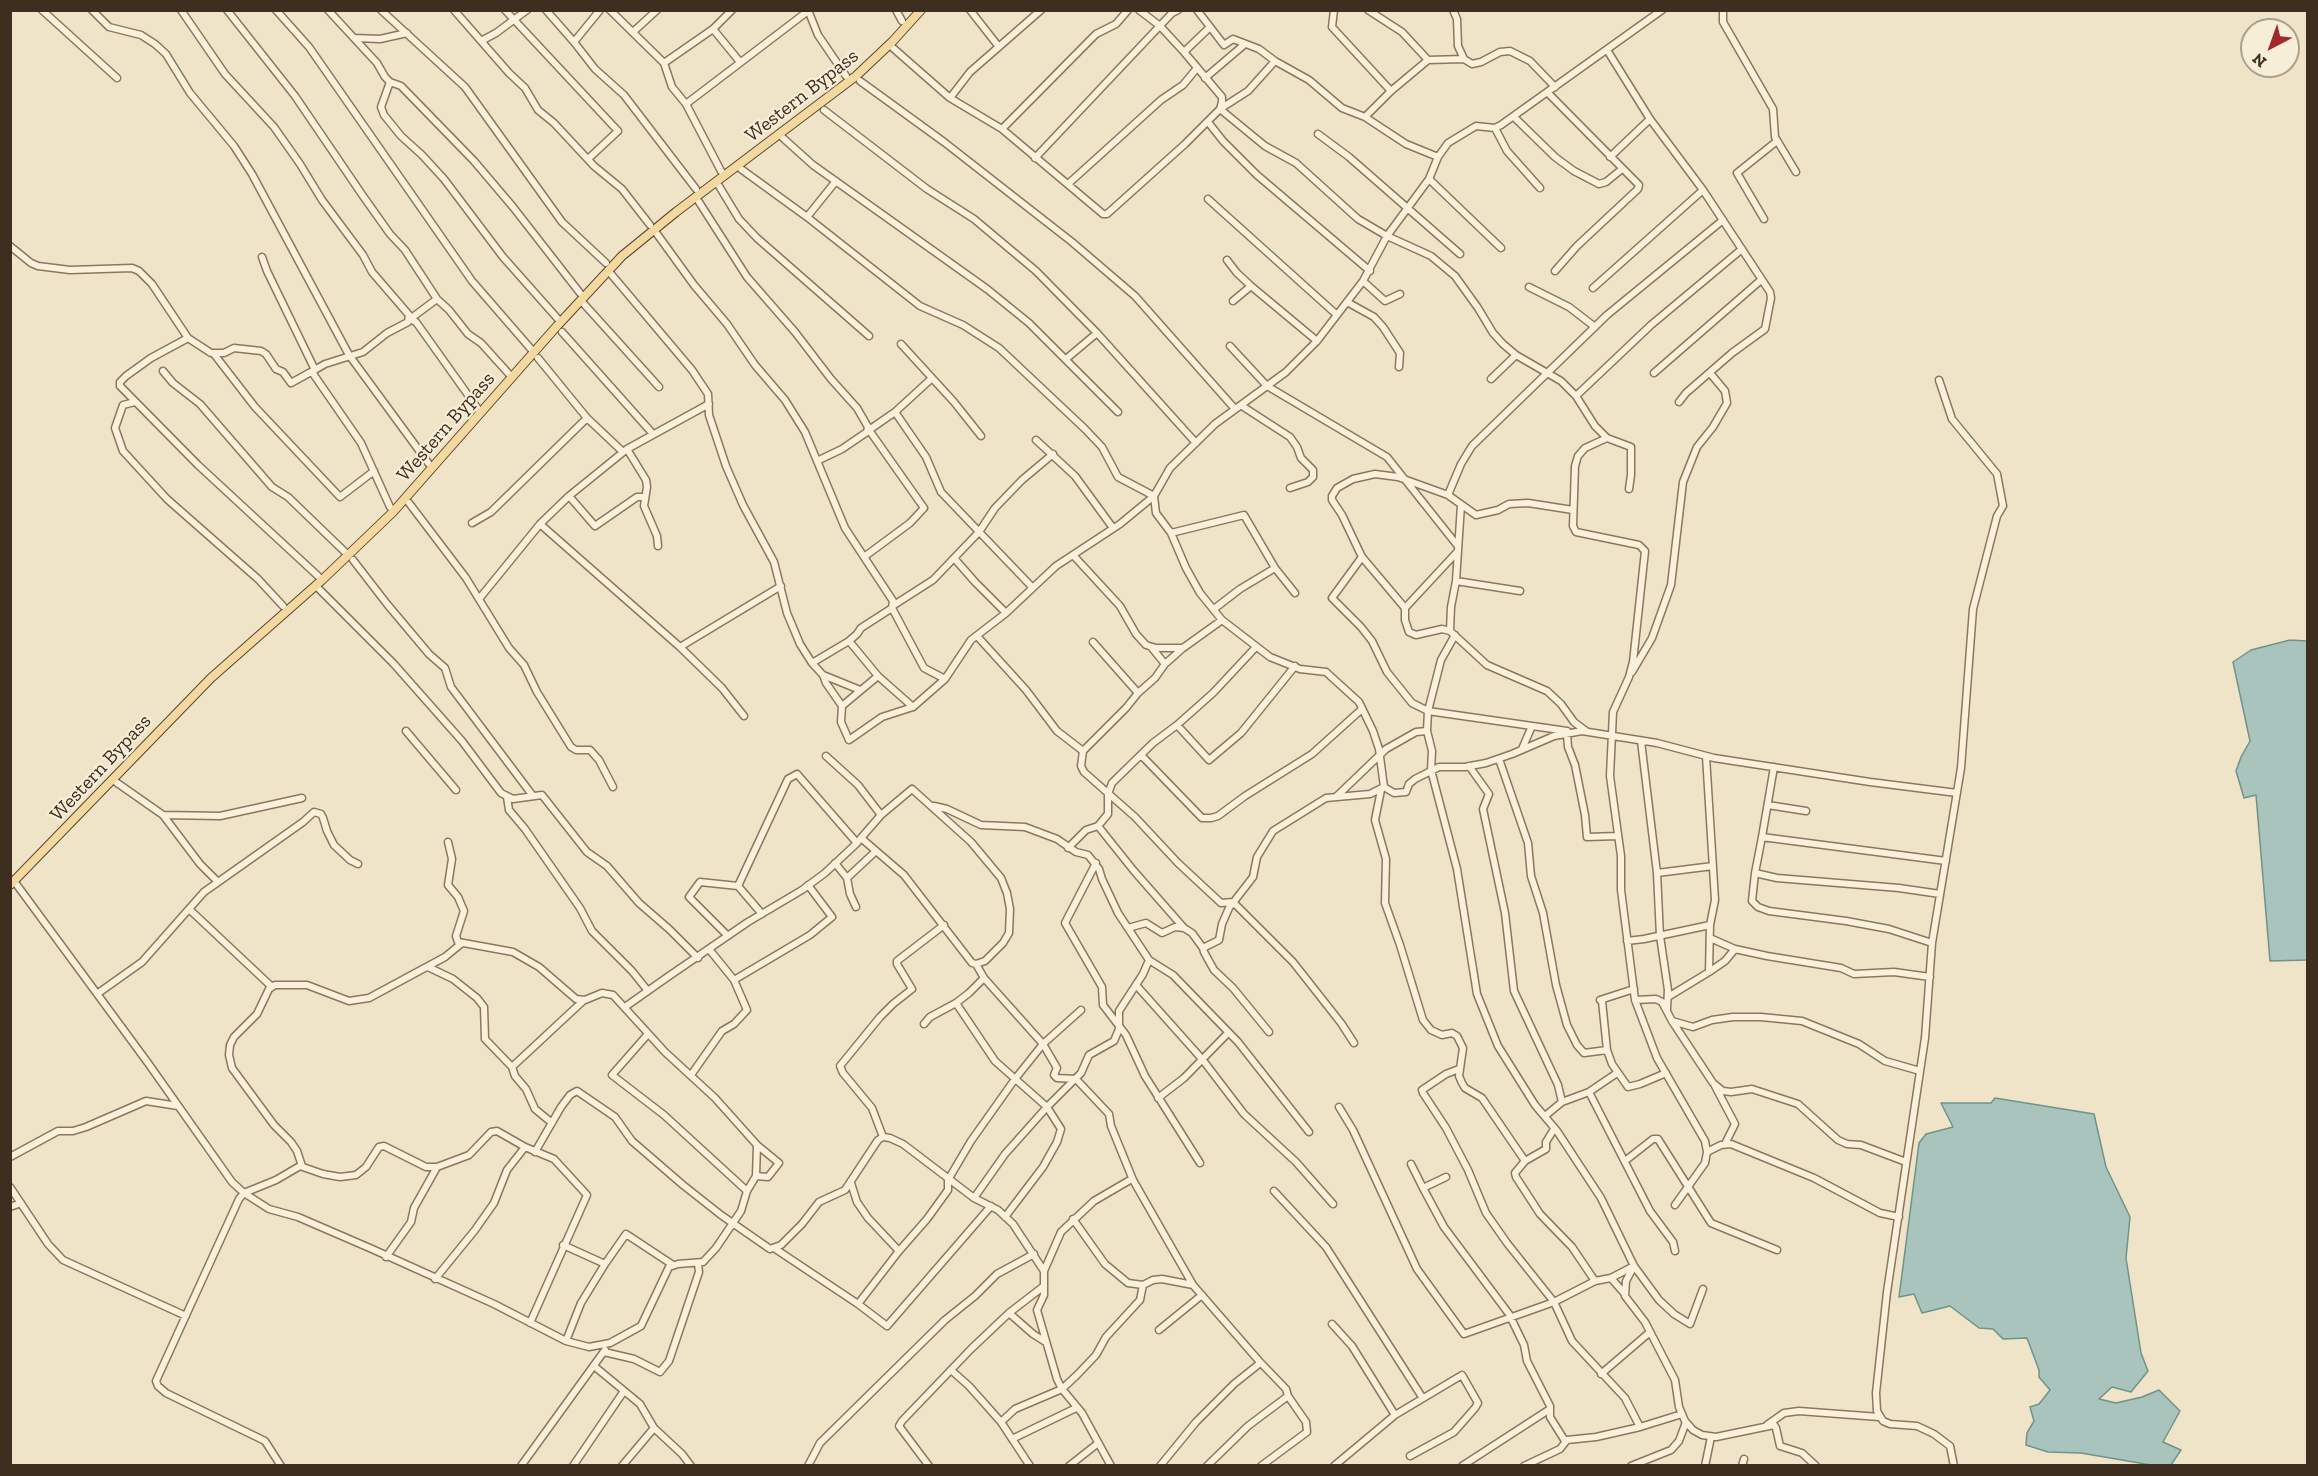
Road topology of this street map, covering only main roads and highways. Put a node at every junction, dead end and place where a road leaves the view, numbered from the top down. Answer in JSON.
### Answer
{"nodes":[{"id":1,"x":921,"y":10,"type":"edge"},
{"id":2,"x":12,"y":883,"type":"edge"}],
"edges":[{"from":1,"to":2,"type":"main road","name":"Western Bypass"}]}
